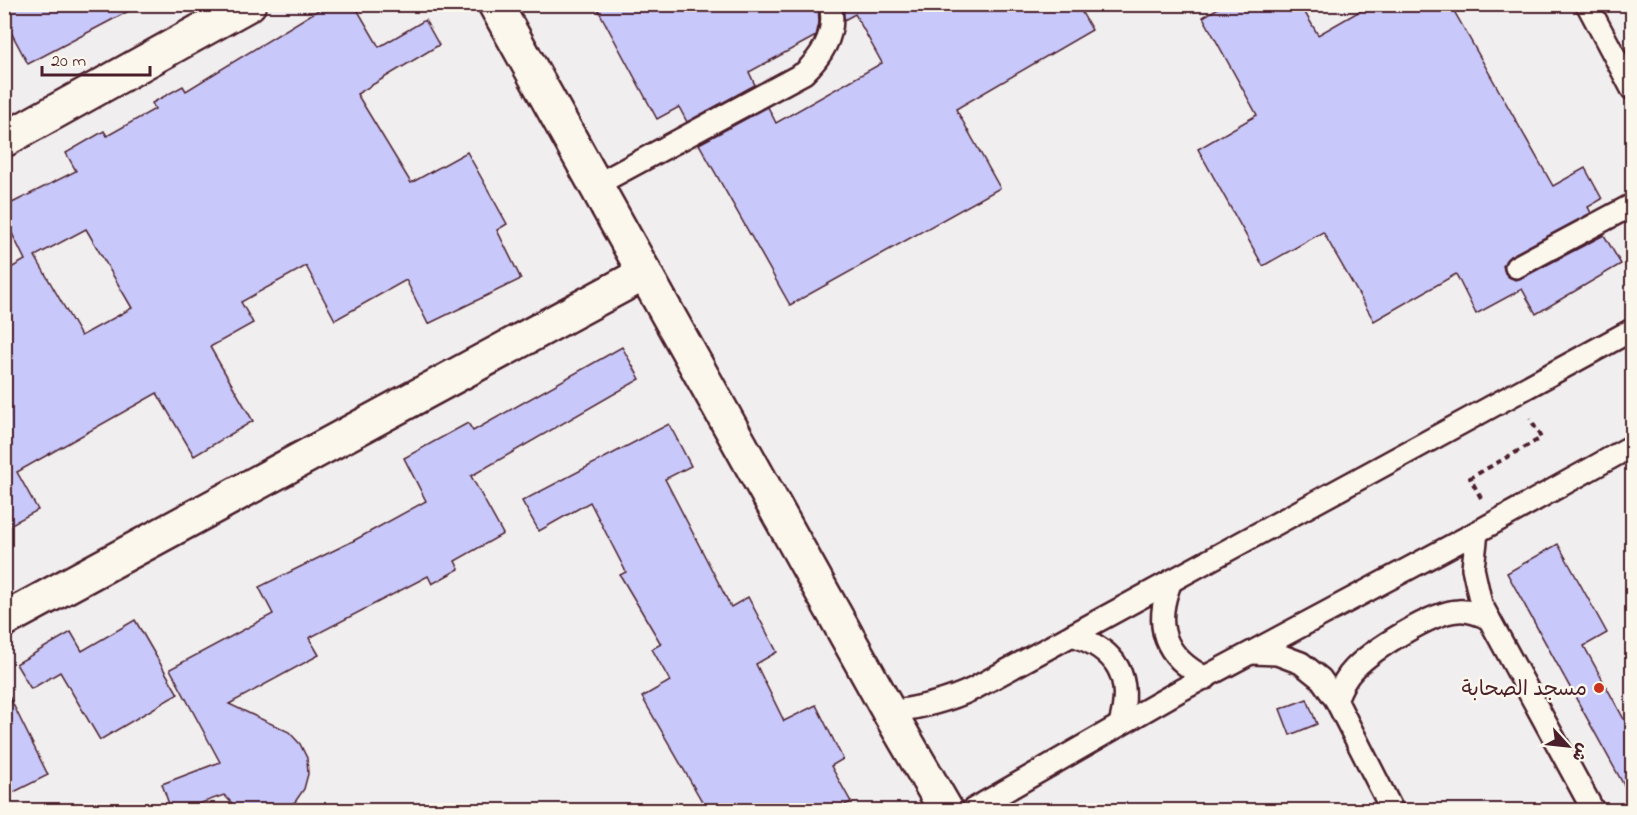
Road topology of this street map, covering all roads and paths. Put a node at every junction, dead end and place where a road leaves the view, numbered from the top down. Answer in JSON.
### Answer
{"nodes":[{"id":1,"x":249,"y":4,"type":"edge"},
{"id":2,"x":495,"y":4,"type":"edge"},
{"id":3,"x":831,"y":4,"type":"edge"},
{"id":4,"x":1587,"y":4,"type":"edge"},
{"id":5,"x":1632,"y":89,"type":"edge"},
{"id":6,"x":4,"y":140,"type":"edge"},
{"id":7,"x":596,"y":185,"type":"junction"},
{"id":8,"x":1630,"y":211,"type":"edge"},
{"id":9,"x":1516,"y":267,"type":"dead end"},
{"id":10,"x":645,"y":273,"type":"junction"},
{"id":11,"x":1632,"y":330,"type":"edge"},
{"id":12,"x":1516,"y":393,"type":"junction"},
{"id":13,"x":1632,"y":446,"type":"edge"},
{"id":14,"x":1486,"y":527,"type":"junction"},
{"id":15,"x":1171,"y":581,"type":"junction"},
{"id":16,"x":1489,"y":619,"type":"junction"},
{"id":17,"x":4,"y":620,"type":"edge"},
{"id":18,"x":1072,"y":635,"type":"junction"},
{"id":19,"x":1251,"y":653,"type":"junction"},
{"id":20,"x":1206,"y":678,"type":"junction"},
{"id":21,"x":1336,"y":700,"type":"junction"},
{"id":22,"x":889,"y":712,"type":"junction"},
{"id":23,"x":1120,"y":724,"type":"junction"},
{"id":24,"x":938,"y":807,"type":"edge"},
{"id":25,"x":972,"y":810,"type":"edge"},
{"id":26,"x":1392,"y":810,"type":"edge"},
{"id":27,"x":1593,"y":810,"type":"edge"}],
"edges":[{"from":1,"to":6,"type":"street"},
{"from":2,"to":7,"type":"street"},
{"from":3,"to":7,"type":"lane"},
{"from":4,"to":5,"type":"lane"},
{"from":7,"to":10,"type":"street"},
{"from":8,"to":9,"type":"lane"},
{"from":10,"to":17,"type":"street"},
{"from":10,"to":22,"type":"street"},
{"from":11,"to":12,"type":"lane"},
{"from":12,"to":14,"type":"path"},
{"from":12,"to":15,"type":"lane"},
{"from":13,"to":14,"type":"lane"},
{"from":14,"to":16,"type":"lane"},
{"from":14,"to":19,"type":"lane"},
{"from":15,"to":18,"type":"lane"},
{"from":15,"to":20,"type":"lane"},
{"from":16,"to":21,"type":"lane"},
{"from":16,"to":27,"type":"lane"},
{"from":18,"to":22,"type":"lane"},
{"from":18,"to":23,"type":"lane"},
{"from":19,"to":20,"type":"lane"},
{"from":19,"to":21,"type":"lane"},
{"from":20,"to":23,"type":"lane"},
{"from":21,"to":26,"type":"lane"},
{"from":22,"to":24,"type":"street"},
{"from":23,"to":25,"type":"lane"}]}
